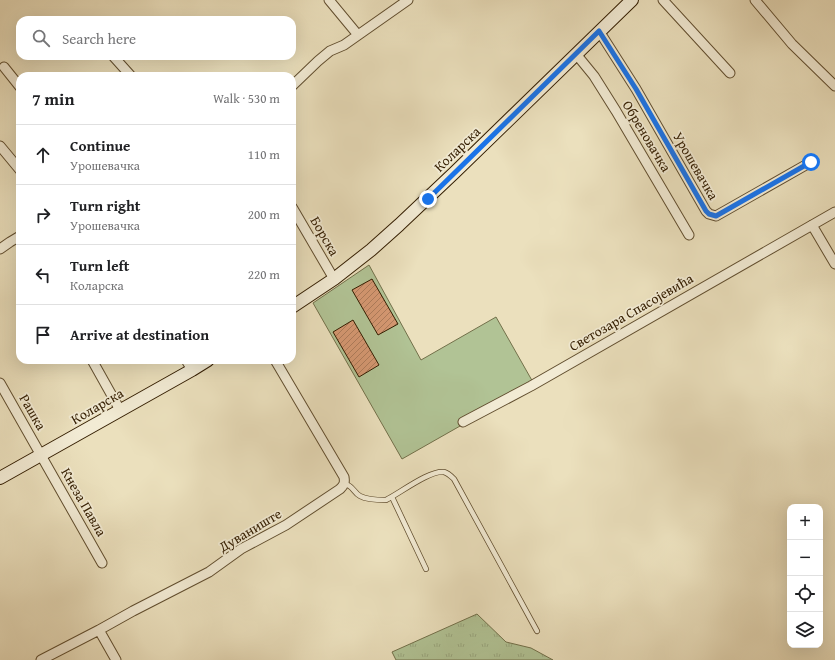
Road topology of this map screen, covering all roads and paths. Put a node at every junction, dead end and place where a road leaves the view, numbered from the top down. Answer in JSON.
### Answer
{"nodes":[{"id":1,"x":329,"y":0,"type":"edge"},
{"id":2,"x":408,"y":0,"type":"edge"},
{"id":3,"x":632,"y":0,"type":"edge"},
{"id":4,"x":663,"y":0,"type":"edge"},
{"id":5,"x":755,"y":0,"type":"edge"},
{"id":6,"x":394,"y":4,"type":"edge"},
{"id":7,"x":599,"y":31,"type":"junction"},
{"id":8,"x":358,"y":35,"type":"junction"},
{"id":9,"x":576,"y":54,"type":"junction"},
{"id":10,"x":116,"y":60,"type":"edge"},
{"id":11,"x":4,"y":67,"type":"dead end"},
{"id":12,"x":127,"y":72,"type":"edge"},
{"id":13,"x":730,"y":74,"type":"dead end"},
{"id":14,"x":16,"y":82,"type":"edge"},
{"id":15,"x":296,"y":82,"type":"edge"},
{"id":16,"x":835,"y":86,"type":"edge"},
{"id":17,"x":0,"y":146,"type":"edge"},
{"id":18,"x":811,"y":162,"type":"dead end"},
{"id":19,"x":16,"y":165,"type":"edge"},
{"id":20,"x":835,"y":212,"type":"edge"},
{"id":21,"x":296,"y":214,"type":"edge"},
{"id":22,"x":812,"y":225,"type":"junction"},
{"id":23,"x":689,"y":235,"type":"dead end"},
{"id":24,"x":16,"y":238,"type":"edge"},
{"id":25,"x":0,"y":249,"type":"edge"},
{"id":26,"x":835,"y":264,"type":"edge"},
{"id":27,"x":334,"y":279,"type":"junction"},
{"id":28,"x":296,"y":304,"type":"edge"},
{"id":29,"x":94,"y":364,"type":"edge"},
{"id":30,"x":277,"y":364,"type":"edge"},
{"id":31,"x":189,"y":365,"type":"edge"},
{"id":32,"x":0,"y":383,"type":"edge"},
{"id":33,"x":120,"y":410,"type":"junction"},
{"id":34,"x":463,"y":422,"type":"dead end"},
{"id":35,"x":41,"y":455,"type":"junction"},
{"id":36,"x":0,"y":478,"type":"edge"},
{"id":37,"x":344,"y":484,"type":"junction"},
{"id":38,"x":392,"y":497,"type":"junction"},
{"id":39,"x":102,"y":563,"type":"dead end"},
{"id":40,"x":426,"y":569,"type":"dead end"},
{"id":41,"x":99,"y":630,"type":"junction"},
{"id":42,"x":536,"y":631,"type":"dead end"},
{"id":43,"x":41,"y":660,"type":"edge"},
{"id":44,"x":116,"y":660,"type":"edge"}],
"edges":[{"from":1,"to":8,"type":"street"},
{"from":2,"to":6,"type":"street"},
{"from":3,"to":7,"type":"main road","name":"Коларска"},
{"from":4,"to":13,"type":"street"},
{"from":5,"to":16,"type":"street"},
{"from":6,"to":8,"type":"street"},
{"from":7,"to":9,"type":"main road","name":"Коларска"},
{"from":7,"to":18,"type":"street","name":"Урошевачка"},
{"from":8,"to":15,"type":"street"},
{"from":9,"to":23,"type":"street","name":"Обреновачка"},
{"from":9,"to":27,"type":"main road","name":"Коларска"},
{"from":10,"to":12,"type":"street"},
{"from":11,"to":14,"type":"street"},
{"from":17,"to":19,"type":"street"},
{"from":20,"to":22,"type":"street","name":"Светозара Спасојевића"},
{"from":21,"to":27,"type":"street","name":"Борска"},
{"from":22,"to":26,"type":"street"},
{"from":22,"to":34,"type":"street","name":"Светозара Спасојевића"},
{"from":24,"to":25,"type":"street"},
{"from":27,"to":28,"type":"main road","name":"Коларска"},
{"from":29,"to":33,"type":"street"},
{"from":30,"to":37,"type":"street"},
{"from":31,"to":33,"type":"main road","name":"Коларска"},
{"from":32,"to":35,"type":"street","name":"Рашка"},
{"from":33,"to":35,"type":"main road","name":"Коларска"},
{"from":35,"to":36,"type":"main road","name":"Коларска"},
{"from":35,"to":39,"type":"street","name":"Кнеза Павла"},
{"from":37,"to":38,"type":"lane"},
{"from":37,"to":41,"type":"street","name":"Дуваниште"},
{"from":38,"to":40,"type":"lane"},
{"from":38,"to":42,"type":"lane"},
{"from":41,"to":43,"type":"street","name":"Дуваниште"},
{"from":41,"to":44,"type":"street"}]}
